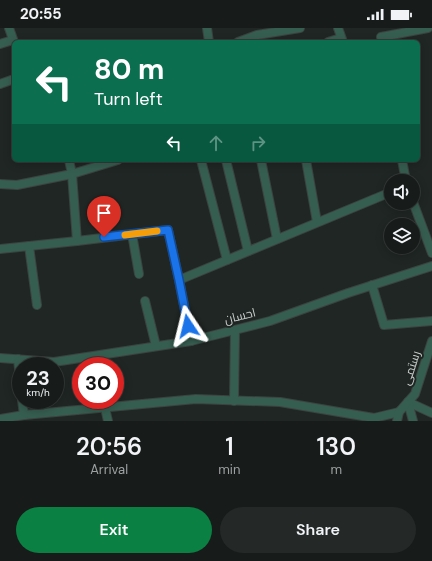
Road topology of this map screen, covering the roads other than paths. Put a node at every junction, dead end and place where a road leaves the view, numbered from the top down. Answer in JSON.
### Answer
{"nodes":[{"id":1,"x":9,"y":28,"type":"edge"},
{"id":2,"x":207,"y":28,"type":"edge"},
{"id":3,"x":300,"y":28,"type":"edge"},
{"id":4,"x":338,"y":28,"type":"edge"},
{"id":5,"x":428,"y":28,"type":"edge"},
{"id":6,"x":14,"y":40,"type":"edge"},
{"id":7,"x":209,"y":40,"type":"edge"},
{"id":8,"x":243,"y":40,"type":"edge"},
{"id":9,"x":342,"y":40,"type":"edge"},
{"id":10,"x":382,"y":40,"type":"edge"},
{"id":11,"x":12,"y":41,"type":"edge"},
{"id":12,"x":0,"y":44,"type":"edge"},
{"id":13,"x":12,"y":80,"type":"edge"},
{"id":14,"x":0,"y":84,"type":"edge"},
{"id":15,"x":70,"y":162,"type":"edge"},
{"id":16,"x":111,"y":162,"type":"edge"},
{"id":17,"x":202,"y":162,"type":"edge"},
{"id":18,"x":226,"y":162,"type":"edge"},
{"id":19,"x":261,"y":162,"type":"edge"},
{"id":20,"x":306,"y":162,"type":"edge"},
{"id":21,"x":402,"y":162,"type":"edge"},
{"id":22,"x":72,"y":174,"type":"junction"},
{"id":23,"x":405,"y":174,"type":"edge"},
{"id":24,"x":0,"y":184,"type":"edge"},
{"id":25,"x":384,"y":195,"type":"edge"},
{"id":26,"x":416,"y":210,"type":"edge"},
{"id":27,"x":317,"y":222,"type":"junction"},
{"id":28,"x":132,"y":234,"type":"junction"},
{"id":29,"x":277,"y":239,"type":"junction"},
{"id":30,"x":77,"y":241,"type":"junction"},
{"id":31,"x":29,"y":246,"type":"junction"},
{"id":32,"x":0,"y":249,"type":"edge"},
{"id":33,"x":248,"y":251,"type":"junction"},
{"id":34,"x":432,"y":253,"type":"edge"},
{"id":35,"x":227,"y":260,"type":"junction"},
{"id":36,"x":432,"y":266,"type":"edge"},
{"id":37,"x":139,"y":274,"type":"dead end"},
{"id":38,"x":179,"y":280,"type":"junction"},
{"id":39,"x":372,"y":285,"type":"junction"},
{"id":40,"x":145,"y":301,"type":"dead end"},
{"id":41,"x":37,"y":306,"type":"dead end"},
{"id":42,"x":432,"y":321,"type":"edge"},
{"id":43,"x":234,"y":330,"type":"junction"},
{"id":44,"x":191,"y":341,"type":"junction"},
{"id":45,"x":432,"y":341,"type":"edge"},
{"id":46,"x":156,"y":346,"type":"junction"},
{"id":47,"x":0,"y":358,"type":"edge"},
{"id":48,"x":12,"y":359,"type":"edge"},
{"id":49,"x":64,"y":360,"type":"edge"},
{"id":50,"x":234,"y":401,"type":"junction"},
{"id":51,"x":408,"y":402,"type":"junction"},
{"id":52,"x":124,"y":406,"type":"edge"},
{"id":53,"x":23,"y":409,"type":"edge"},
{"id":54,"x":93,"y":409,"type":"edge"},
{"id":55,"x":105,"y":409,"type":"edge"},
{"id":56,"x":399,"y":412,"type":"junction"},
{"id":57,"x":432,"y":414,"type":"edge"},
{"id":58,"x":24,"y":415,"type":"junction"},
{"id":59,"x":0,"y":419,"type":"edge"},
{"id":60,"x":108,"y":421,"type":"edge"},
{"id":61,"x":397,"y":421,"type":"edge"},
{"id":62,"x":413,"y":421,"type":"edge"}],
"edges":[{"from":1,"to":6,"type":"street"},
{"from":2,"to":7,"type":"street"},
{"from":3,"to":8,"type":"street"},
{"from":4,"to":9,"type":"street"},
{"from":5,"to":10,"type":"street"},
{"from":11,"to":12,"type":"street"},
{"from":13,"to":14,"type":"street"},
{"from":15,"to":22,"type":"street"},
{"from":16,"to":22,"type":"street"},
{"from":17,"to":35,"type":"street"},
{"from":18,"to":33,"type":"street"},
{"from":19,"to":29,"type":"street"},
{"from":20,"to":27,"type":"street"},
{"from":21,"to":23,"type":"street"},
{"from":22,"to":24,"type":"street"},
{"from":22,"to":30,"type":"street"},
{"from":25,"to":27,"type":"street"},
{"from":26,"to":34,"type":"street"},
{"from":27,"to":29,"type":"street"},
{"from":28,"to":30,"type":"street"},
{"from":28,"to":37,"type":"street"},
{"from":28,"to":38,"type":"street"},
{"from":29,"to":33,"type":"street"},
{"from":30,"to":31,"type":"street"},
{"from":31,"to":32,"type":"street"},
{"from":31,"to":41,"type":"street"},
{"from":33,"to":35,"type":"street"},
{"from":35,"to":38,"type":"street"},
{"from":36,"to":39,"type":"street","name":"احسان"},
{"from":38,"to":44,"type":"street"},
{"from":39,"to":42,"type":"street"},
{"from":39,"to":43,"type":"street","name":"احسان"},
{"from":40,"to":46,"type":"street"},
{"from":43,"to":44,"type":"street","name":"احسان"},
{"from":43,"to":50,"type":"street"},
{"from":44,"to":46,"type":"street","name":"احسان"},
{"from":45,"to":51,"type":"street","name":"رستمی"},
{"from":46,"to":49,"type":"street","name":"احسان"},
{"from":47,"to":48,"type":"street","name":"احسان"},
{"from":50,"to":52,"type":"street"},
{"from":50,"to":56,"type":"street"},
{"from":51,"to":56,"type":"street","name":"رستمی"},
{"from":51,"to":57,"type":"street"},
{"from":51,"to":62,"type":"street"},
{"from":53,"to":58,"type":"street"},
{"from":54,"to":58,"type":"street"},
{"from":55,"to":60,"type":"street"},
{"from":56,"to":61,"type":"street","name":"رستمی"},
{"from":58,"to":59,"type":"street"}]}
